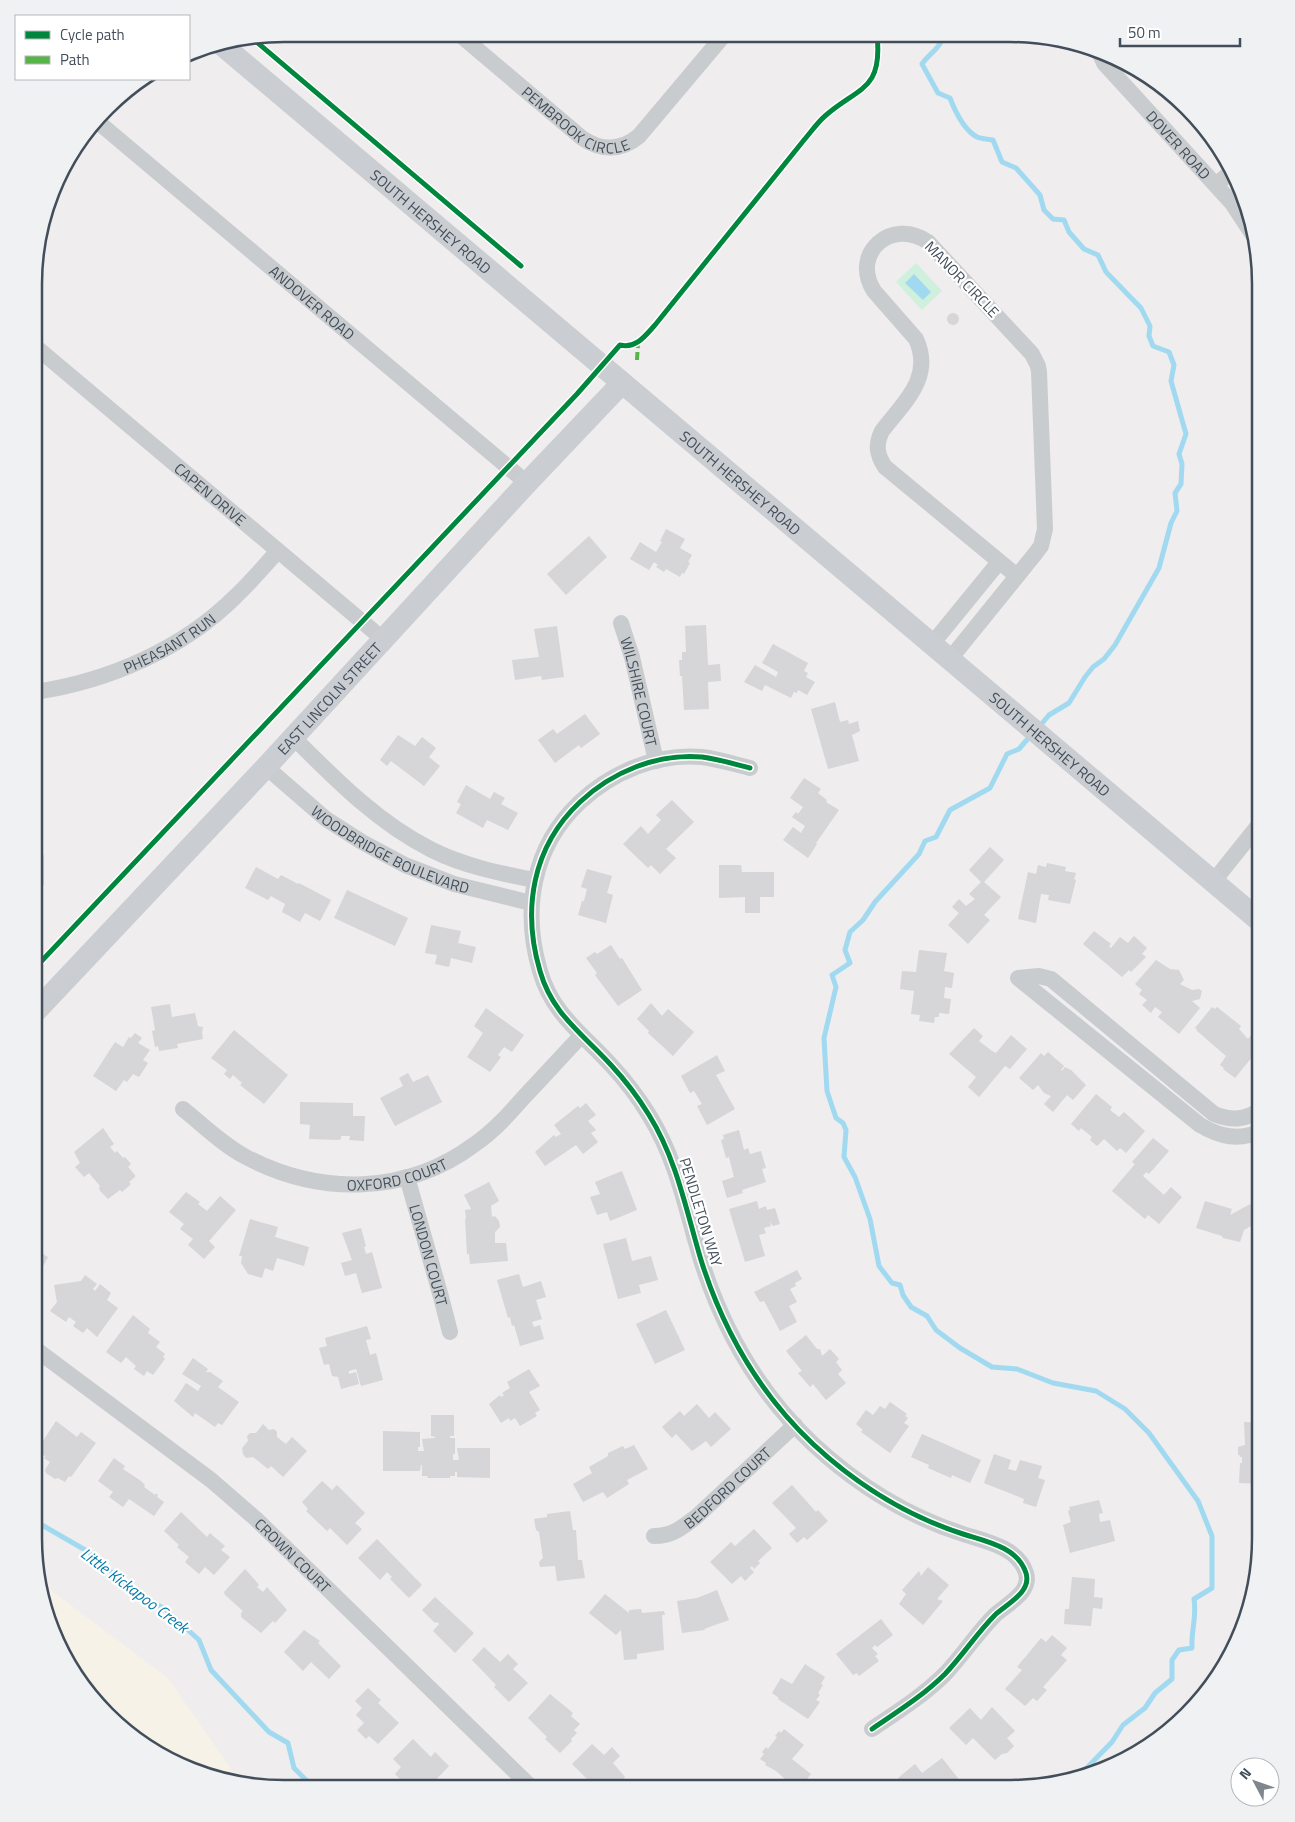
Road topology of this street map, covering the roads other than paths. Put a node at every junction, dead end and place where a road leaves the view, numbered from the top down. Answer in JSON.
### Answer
{"nodes":[{"id":1,"x":468,"y":42,"type":"edge"},
{"id":2,"x":718,"y":42,"type":"edge"},
{"id":3,"x":228,"y":50,"type":"edge"},
{"id":4,"x":1103,"y":61,"type":"edge"},
{"id":5,"x":102,"y":126,"type":"edge"},
{"id":6,"x":1227,"y":175,"type":"edge"},
{"id":7,"x":1216,"y":185,"type":"junction"},
{"id":8,"x":1244,"y":221,"type":"edge"},
{"id":9,"x":42,"y":353,"type":"edge"},
{"id":10,"x":622,"y":383,"type":"junction"},
{"id":11,"x":527,"y":483,"type":"junction"},
{"id":12,"x":278,"y":552,"type":"junction"},
{"id":13,"x":1000,"y":562,"type":"junction"},
{"id":14,"x":1017,"y":576,"type":"junction"},
{"id":15,"x":621,"y":622,"type":"dead end"},
{"id":16,"x":384,"y":640,"type":"junction"},
{"id":17,"x":932,"y":644,"type":"junction"},
{"id":18,"x":950,"y":660,"type":"junction"},
{"id":19,"x":42,"y":691,"type":"edge"},
{"id":20,"x":294,"y":737,"type":"junction"},
{"id":21,"x":656,"y":760,"type":"junction"},
{"id":22,"x":266,"y":767,"type":"junction"},
{"id":23,"x":750,"y":768,"type":"dead end"},
{"id":24,"x":1252,"y":833,"type":"edge"},
{"id":25,"x":534,"y":880,"type":"junction"},
{"id":26,"x":1213,"y":882,"type":"junction"},
{"id":27,"x":531,"y":903,"type":"junction"},
{"id":28,"x":1252,"y":914,"type":"edge"},
{"id":29,"x":42,"y":1005,"type":"edge"},
{"id":30,"x":1112,"y":1029,"type":"junction"},
{"id":31,"x":581,"y":1036,"type":"junction"},
{"id":32,"x":1100,"y":1044,"type":"junction"},
{"id":33,"x":1194,"y":1097,"type":"junction"},
{"id":34,"x":183,"y":1109,"type":"dead end"},
{"id":35,"x":1183,"y":1112,"type":"junction"},
{"id":36,"x":1252,"y":1114,"type":"edge"},
{"id":37,"x":1252,"y":1134,"type":"edge"},
{"id":38,"x":407,"y":1177,"type":"junction"},
{"id":39,"x":450,"y":1332,"type":"dead end"},
{"id":40,"x":42,"y":1354,"type":"edge"},
{"id":41,"x":795,"y":1425,"type":"junction"},
{"id":42,"x":654,"y":1536,"type":"dead end"},
{"id":43,"x":872,"y":1729,"type":"dead end"},
{"id":44,"x":524,"y":1780,"type":"edge"}],
"edges":[{"from":1,"to":2,"type":"street","name":"PEMBROOK CIRCLE"},
{"from":3,"to":10,"type":"main road","name":"SOUTH HERSHEY ROAD"},
{"from":4,"to":7,"type":"street","name":"DOVER ROAD"},
{"from":5,"to":11,"type":"street","name":"ANDOVER ROAD"},
{"from":6,"to":7,"type":"street"},
{"from":7,"to":8,"type":"street","name":"DOVER ROAD"},
{"from":9,"to":12,"type":"street","name":"CAPEN DRIVE"},
{"from":10,"to":11,"type":"main road","name":"EAST LINCOLN STREET"},
{"from":10,"to":17,"type":"main road","name":"SOUTH HERSHEY ROAD"},
{"from":11,"to":16,"type":"main road","name":"EAST LINCOLN STREET"},
{"from":12,"to":16,"type":"street","name":"CAPEN DRIVE"},
{"from":12,"to":19,"type":"street","name":"PHEASANT RUN"},
{"from":13,"to":14,"type":"street","name":"MANOR CIRCLE"},
{"from":13,"to":14,"type":"street","name":"MANOR CIRCLE"},
{"from":13,"to":17,"type":"street"},
{"from":14,"to":18,"type":"street","name":"MANOR CIRCLE"},
{"from":15,"to":21,"type":"street","name":"WILSHIRE COURT"},
{"from":16,"to":20,"type":"main road","name":"EAST LINCOLN STREET"},
{"from":17,"to":18,"type":"main road","name":"SOUTH HERSHEY ROAD"},
{"from":18,"to":26,"type":"main road","name":"SOUTH HERSHEY ROAD"},
{"from":20,"to":22,"type":"main road","name":"EAST LINCOLN STREET"},
{"from":20,"to":25,"type":"street","name":"WOODBRIDGE BOULEVARD"},
{"from":21,"to":23,"type":"street","name":"PENDLETON WAY"},
{"from":21,"to":25,"type":"street","name":"PENDLETON WAY"},
{"from":22,"to":27,"type":"street","name":"WOODBRIDGE BOULEVARD"},
{"from":22,"to":29,"type":"main road","name":"EAST LINCOLN STREET"},
{"from":24,"to":26,"type":"street"},
{"from":25,"to":27,"type":"street","name":"PENDLETON WAY"},
{"from":26,"to":28,"type":"main road","name":"SOUTH HERSHEY ROAD"},
{"from":27,"to":31,"type":"street","name":"PENDLETON WAY"},
{"from":30,"to":32,"type":"street"},
{"from":30,"to":32,"type":"street"},
{"from":30,"to":33,"type":"street"},
{"from":31,"to":38,"type":"street","name":"OXFORD COURT"},
{"from":31,"to":41,"type":"street","name":"PENDLETON WAY"},
{"from":32,"to":35,"type":"street"},
{"from":33,"to":35,"type":"street"},
{"from":33,"to":36,"type":"street"},
{"from":34,"to":38,"type":"street","name":"OXFORD COURT"},
{"from":35,"to":37,"type":"street"},
{"from":38,"to":39,"type":"street","name":"LONDON COURT"},
{"from":40,"to":44,"type":"street","name":"CROWN COURT"},
{"from":41,"to":42,"type":"street","name":"BEDFORD COURT"},
{"from":41,"to":43,"type":"street","name":"PENDLETON WAY"}]}
